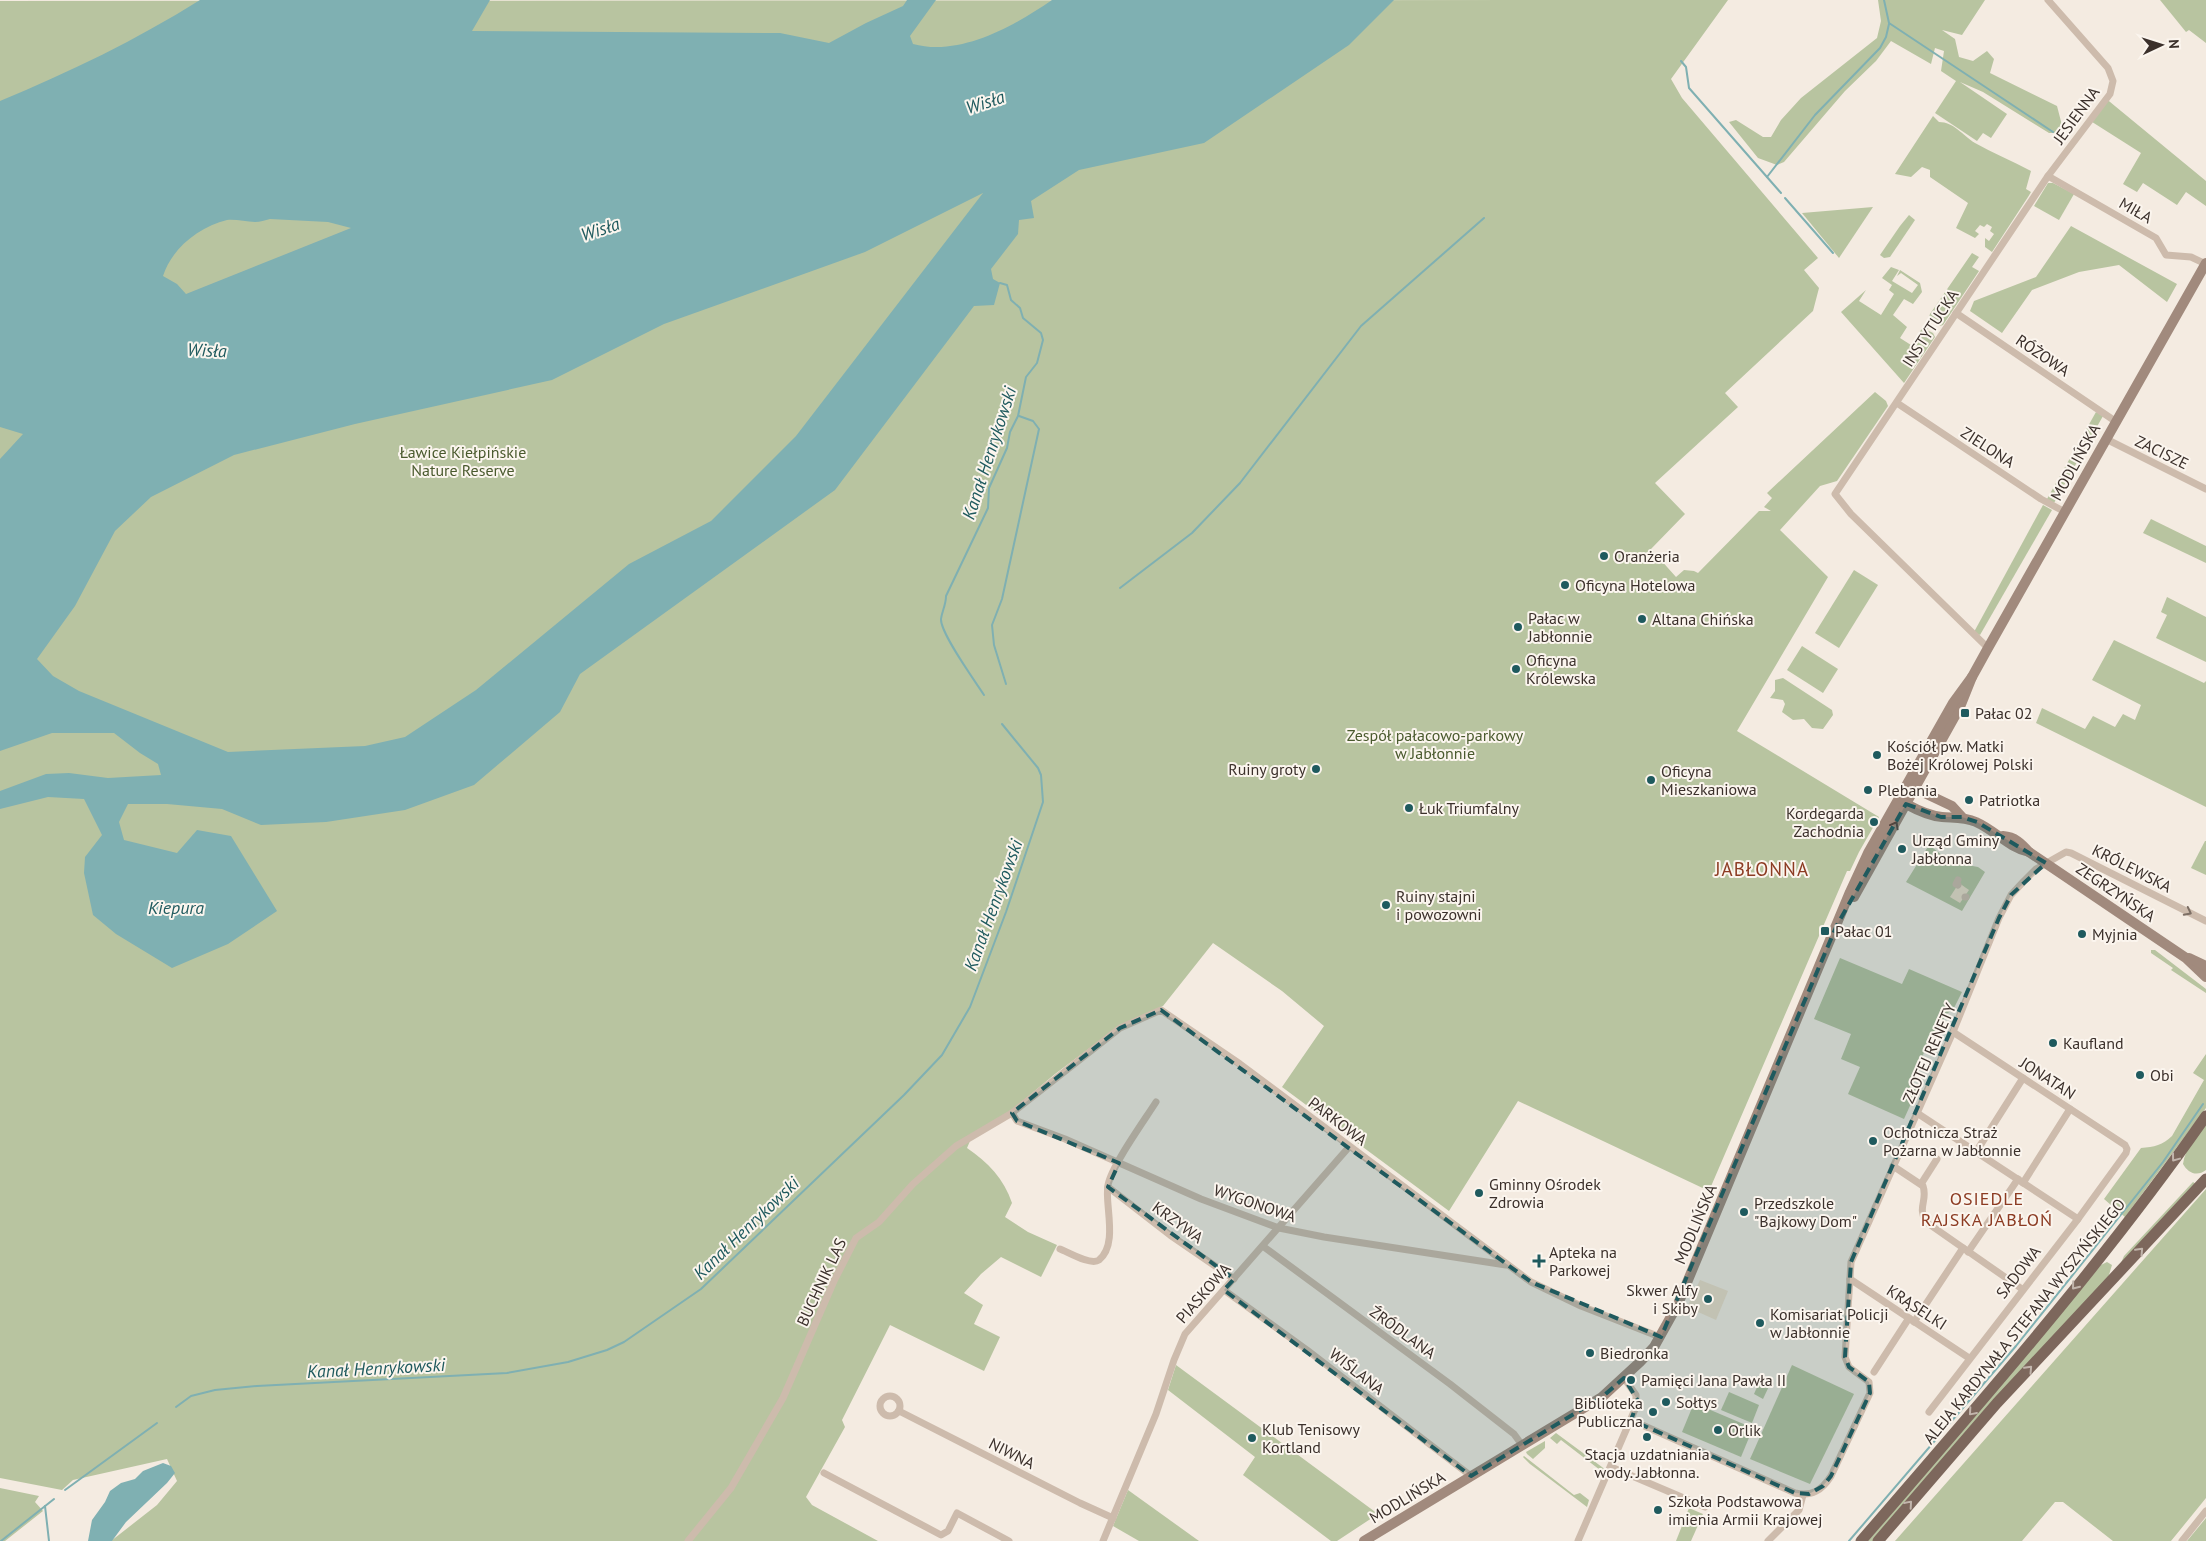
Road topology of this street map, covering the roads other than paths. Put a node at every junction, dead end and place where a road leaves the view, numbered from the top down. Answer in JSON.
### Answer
{"nodes":[{"id":1,"x":2048,"y":0,"type":"edge"},
{"id":2,"x":2048,"y":176,"type":"junction"},
{"id":3,"x":2206,"y":263,"type":"edge"},
{"id":4,"x":1956,"y":313,"type":"junction"},
{"id":5,"x":1897,"y":404,"type":"junction"},
{"id":6,"x":2115,"y":420,"type":"junction"},
{"id":7,"x":2106,"y":439,"type":"junction"},
{"id":8,"x":2206,"y":489,"type":"edge"},
{"id":9,"x":2064,"y":512,"type":"junction"},
{"id":10,"x":1988,"y":648,"type":"junction"},
{"id":11,"x":1972,"y":677,"type":"junction"},
{"id":12,"x":1914,"y":788,"type":"junction"},
{"id":13,"x":1903,"y":791,"type":"junction"},
{"id":14,"x":1906,"y":804,"type":"junction"},
{"id":15,"x":1962,"y":817,"type":"junction"},
{"id":16,"x":2046,"y":864,"type":"junction"},
{"id":17,"x":2206,"y":921,"type":"edge"},
{"id":18,"x":1837,"y":925,"type":"junction"},
{"id":19,"x":2186,"y":958,"type":"junction"},
{"id":20,"x":2206,"y":966,"type":"edge"},
{"id":21,"x":2206,"y":976,"type":"edge"},
{"id":22,"x":1953,"y":1032,"type":"junction"},
{"id":23,"x":2023,"y":1078,"type":"junction"},
{"id":24,"x":1156,"y":1102,"type":"dead end"},
{"id":25,"x":2070,"y":1109,"type":"junction"},
{"id":26,"x":1012,"y":1113,"type":"junction"},
{"id":27,"x":1917,"y":1113,"type":"junction"},
{"id":28,"x":2206,"y":1116,"type":"edge"},
{"id":29,"x":1349,"y":1147,"type":"junction"},
{"id":30,"x":2127,"y":1149,"type":"joint"},
{"id":31,"x":1976,"y":1152,"type":"junction"},
{"id":32,"x":1937,"y":1159,"type":"dead end"},
{"id":33,"x":1119,"y":1163,"type":"junction"},
{"id":34,"x":1893,"y":1166,"type":"junction"},
{"id":35,"x":2206,"y":1179,"type":"edge"},
{"id":36,"x":2020,"y":1181,"type":"junction"},
{"id":37,"x":1921,"y":1184,"type":"junction"},
{"id":38,"x":1108,"y":1187,"type":"junction"},
{"id":39,"x":2078,"y":1219,"type":"junction"},
{"id":40,"x":1279,"y":1228,"type":"junction"},
{"id":41,"x":1264,"y":1246,"type":"junction"},
{"id":42,"x":1060,"y":1249,"type":"dead end"},
{"id":43,"x":1966,"y":1250,"type":"junction"},
{"id":44,"x":1506,"y":1264,"type":"junction"},
{"id":45,"x":1234,"y":1279,"type":"junction"},
{"id":46,"x":1850,"y":1279,"type":"junction"},
{"id":47,"x":2022,"y":1289,"type":"junction"},
{"id":48,"x":1224,"y":1290,"type":"junction"},
{"id":49,"x":1911,"y":1320,"type":"junction"},
{"id":50,"x":1660,"y":1337,"type":"junction"},
{"id":51,"x":1969,"y":1358,"type":"junction"},
{"id":52,"x":1874,"y":1372,"type":"dead end"},
{"id":53,"x":1624,"y":1378,"type":"junction"},
{"id":54,"x":899,"y":1411,"type":"dead end"},
{"id":55,"x":1929,"y":1412,"type":"dead end"},
{"id":56,"x":1631,"y":1420,"type":"junction"},
{"id":57,"x":1522,"y":1445,"type":"junction"},
{"id":58,"x":1611,"y":1467,"type":"junction"},
{"id":59,"x":824,"y":1473,"type":"dead end"},
{"id":60,"x":1471,"y":1476,"type":"junction"},
{"id":61,"x":1803,"y":1495,"type":"junction"},
{"id":62,"x":1705,"y":1507,"type":"dead end"},
{"id":63,"x":2206,"y":1511,"type":"edge"},
{"id":64,"x":1113,"y":1518,"type":"junction"},
{"id":65,"x":688,"y":1541,"type":"edge"},
{"id":66,"x":1009,"y":1541,"type":"edge"},
{"id":67,"x":1103,"y":1541,"type":"edge"},
{"id":68,"x":1364,"y":1541,"type":"edge"},
{"id":69,"x":1578,"y":1541,"type":"edge"},
{"id":70,"x":1768,"y":1541,"type":"edge"},
{"id":71,"x":1861,"y":1541,"type":"edge"},
{"id":72,"x":1878,"y":1541,"type":"edge"},
{"id":73,"x":2182,"y":1541,"type":"edge"}],
"edges":[{"from":1,"to":2,"type":"street","name":"JESIENNA"},
{"from":2,"to":3,"type":"street","name":"MIŁA"},
{"from":2,"to":4,"type":"street","name":"INSTYTUCKA"},
{"from":3,"to":6,"type":"main road","name":"MODLIŃSKA"},
{"from":4,"to":5,"type":"street","name":"INSTYTUCKA"},
{"from":4,"to":6,"type":"street","name":"RÓŻOWA"},
{"from":5,"to":9,"type":"street","name":"ZIELONA"},
{"from":5,"to":10,"type":"street","name":"INSTYTUCKA"},
{"from":6,"to":7,"type":"main road","name":"MODLIŃSKA"},
{"from":7,"to":8,"type":"street","name":"ZACISZE"},
{"from":7,"to":9,"type":"main road","name":"MODLIŃSKA"},
{"from":9,"to":10,"type":"main road","name":"MODLIŃSKA"},
{"from":10,"to":11,"type":"main road","name":"MODLIŃSKA"},
{"from":11,"to":12,"type":"main road","name":"MODLIŃSKA"},
{"from":11,"to":13,"type":"main road","name":"MODLIŃSKA"},
{"from":12,"to":13,"type":"main road"},
{"from":12,"to":14,"type":"main road","name":"MODLIŃSKA"},
{"from":12,"to":15,"type":"main road","name":"ZEGRZYŃSKA"},
{"from":13,"to":14,"type":"main road"},
{"from":13,"to":18,"type":"main road","name":"MODLIŃSKA"},
{"from":14,"to":15,"type":"main road","name":"ZEGRZYŃSKA"},
{"from":18,"to":14,"type":"main road","name":"MODLIŃSKA","one_way":true},
{"from":15,"to":16,"type":"main road","name":"ZEGRZYŃSKA"},
{"from":16,"to":17,"type":"street","name":"KRÓLEWSKA","one_way":true},
{"from":16,"to":19,"type":"main road","name":"ZEGRZYŃSKA"},
{"from":16,"to":22,"type":"street","name":"ZŁOTEJ RENETY"},
{"from":18,"to":50,"type":"main road","name":"MODLIŃSKA"},
{"from":19,"to":20,"type":"main road","name":"ZEGRZYŃSKA"},
{"from":19,"to":21,"type":"main road","name":"ZEGRZYŃSKA"},
{"from":22,"to":23,"type":"street","name":"JONATAN"},
{"from":22,"to":27,"type":"street","name":"ZŁOTEJ RENETY"},
{"from":23,"to":25,"type":"street","name":"JONATAN"},
{"from":23,"to":31,"type":"street"},
{"from":24,"to":33,"type":"street"},
{"from":25,"to":30,"type":"street","name":"JONATAN"},
{"from":25,"to":36,"type":"street"},
{"from":26,"to":29,"type":"street","name":"PARKOWA"},
{"from":26,"to":33,"type":"street","name":"WYGONOWA"},
{"from":26,"to":65,"type":"street","name":"BUCHNIK LAS"},
{"from":27,"to":31,"type":"street"},
{"from":27,"to":34,"type":"street","name":"ZŁOTEJ RENETY"},
{"from":28,"to":71,"type":"main road","name":"ALEJA KARDYNAŁA STEFANA WYSZYŃSKIEGO","one_way":true},
{"from":29,"to":40,"type":"street","name":"PIASKOWA"},
{"from":29,"to":44,"type":"street","name":"PARKOWA"},
{"from":30,"to":39,"type":"street","name":"SADOWA"},
{"from":31,"to":36,"type":"street"},
{"from":32,"to":37,"type":"street"},
{"from":33,"to":38,"type":"street"},
{"from":33,"to":40,"type":"street","name":"WYGONOWA"},
{"from":34,"to":37,"type":"street"},
{"from":34,"to":46,"type":"street","name":"ZŁOTEJ RENETY"},
{"from":72,"to":35,"type":"main road","name":"ALEJA KARDYNAŁA STEFANA WYSZYŃSKIEGO","one_way":true},
{"from":36,"to":39,"type":"street"},
{"from":36,"to":43,"type":"street"},
{"from":37,"to":43,"type":"street"},
{"from":38,"to":42,"type":"street"},
{"from":38,"to":45,"type":"street","name":"KRZYWA"},
{"from":39,"to":47,"type":"street","name":"SADOWA"},
{"from":40,"to":41,"type":"street","name":"PIASKOWA"},
{"from":40,"to":44,"type":"street","name":"WYGONOWA"},
{"from":41,"to":45,"type":"street","name":"PIASKOWA"},
{"from":41,"to":57,"type":"street","name":"ŹRÓDLANA"},
{"from":43,"to":47,"type":"street"},
{"from":43,"to":49,"type":"street"},
{"from":44,"to":50,"type":"street","name":"PARKOWA"},
{"from":45,"to":48,"type":"street","name":"PIASKOWA"},
{"from":46,"to":49,"type":"street","name":"KRĄSELKI"},
{"from":46,"to":61,"type":"street","name":"ZŁOTEJ RENETY"},
{"from":47,"to":51,"type":"street","name":"SADOWA"},
{"from":48,"to":60,"type":"street","name":"WIŚLANA"},
{"from":48,"to":64,"type":"street","name":"PIASKOWA"},
{"from":49,"to":51,"type":"street","name":"KRĄSELKI"},
{"from":49,"to":52,"type":"street"},
{"from":50,"to":53,"type":"main road","name":"MODLIŃSKA"},
{"from":51,"to":55,"type":"street","name":"SADOWA"},
{"from":53,"to":56,"type":"street"},
{"from":53,"to":57,"type":"main road","name":"MODLIŃSKA"},
{"from":54,"to":64,"type":"street","name":"NIWNA"},
{"from":56,"to":58,"type":"street"},
{"from":56,"to":61,"type":"street"},
{"from":57,"to":60,"type":"main road","name":"MODLIŃSKA"},
{"from":58,"to":62,"type":"street"},
{"from":58,"to":69,"type":"street"},
{"from":59,"to":66,"type":"street"},
{"from":60,"to":68,"type":"main road","name":"MODLIŃSKA"},
{"from":61,"to":70,"type":"street"},
{"from":63,"to":73,"type":"street"},
{"from":64,"to":67,"type":"street","name":"PIASKOWA"}]}
